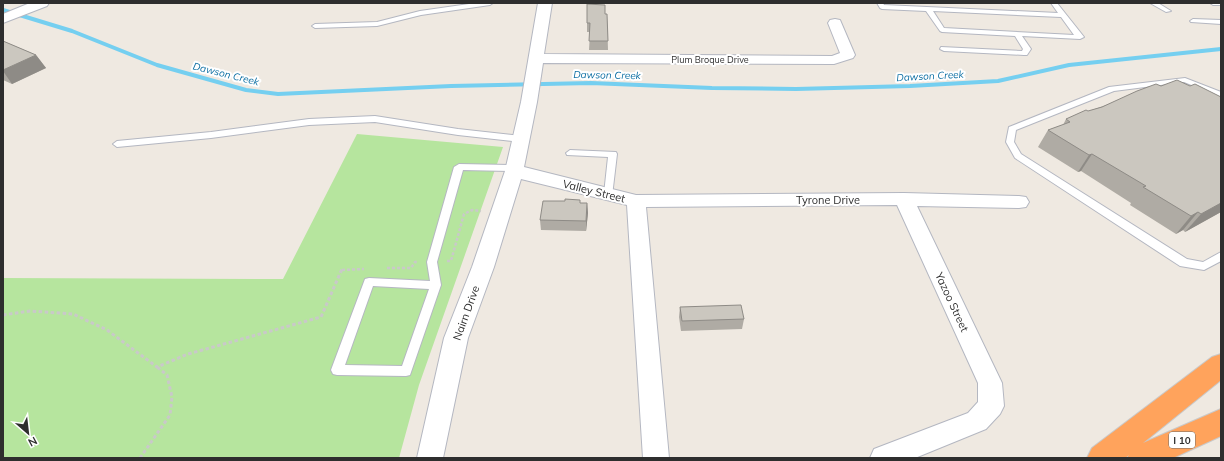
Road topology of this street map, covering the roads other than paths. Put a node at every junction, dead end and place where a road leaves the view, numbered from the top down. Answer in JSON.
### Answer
{"nodes":[{"id":1,"x":490,"y":3,"type":"edge"},
{"id":2,"x":545,"y":3,"type":"edge"},
{"id":3,"x":880,"y":3,"type":"edge"},
{"id":4,"x":1054,"y":3,"type":"edge"},
{"id":5,"x":1153,"y":3,"type":"edge"},
{"id":6,"x":1213,"y":3,"type":"edge"},
{"id":7,"x":40,"y":4,"type":"edge"},
{"id":8,"x":1221,"y":4,"type":"edge"},
{"id":9,"x":928,"y":9,"type":"junction"},
{"id":10,"x":1168,"y":11,"type":"dead end"},
{"id":11,"x":1063,"y":15,"type":"junction"},
{"id":12,"x":3,"y":19,"type":"edge"},
{"id":13,"x":1192,"y":21,"type":"dead end"},
{"id":14,"x":1221,"y":22,"type":"edge"},
{"id":15,"x":835,"y":23,"type":"dead end"},
{"id":16,"x":315,"y":26,"type":"dead end"},
{"id":17,"x":1017,"y":34,"type":"junction"},
{"id":18,"x":944,"y":49,"type":"dead end"},
{"id":19,"x":536,"y":59,"type":"junction"},
{"id":20,"x":1190,"y":82,"type":"junction"},
{"id":21,"x":1198,"y":93,"type":"edge"},
{"id":22,"x":1221,"y":95,"type":"edge"},
{"id":23,"x":521,"y":139,"type":"junction"},
{"id":24,"x":117,"y":144,"type":"dead end"},
{"id":25,"x":570,"y":153,"type":"dead end"},
{"id":26,"x":514,"y":169,"type":"junction"},
{"id":27,"x":609,"y":194,"type":"junction"},
{"id":28,"x":904,"y":200,"type":"junction"},
{"id":29,"x":636,"y":201,"type":"junction"},
{"id":30,"x":1019,"y":202,"type":"dead end"},
{"id":31,"x":1221,"y":256,"type":"edge"},
{"id":32,"x":436,"y":285,"type":"junction"},
{"id":33,"x":1221,"y":366,"type":"edge"},
{"id":34,"x":1221,"y":422,"type":"edge"},
{"id":35,"x":430,"y":458,"type":"edge"},
{"id":36,"x":656,"y":458,"type":"edge"},
{"id":37,"x":883,"y":458,"type":"edge"},
{"id":38,"x":1102,"y":458,"type":"edge"},
{"id":39,"x":1142,"y":458,"type":"edge"}],
"edges":[{"from":1,"to":16,"type":"lane"},
{"from":2,"to":19,"type":"street"},
{"from":3,"to":9,"type":"lane"},
{"from":4,"to":11,"type":"lane"},
{"from":5,"to":10,"type":"lane"},
{"from":6,"to":8,"type":"lane"},
{"from":7,"to":12,"type":"street"},
{"from":9,"to":11,"type":"lane"},
{"from":9,"to":17,"type":"lane"},
{"from":11,"to":17,"type":"lane"},
{"from":13,"to":14,"type":"lane"},
{"from":15,"to":19,"type":"street","name":"Plum Broque Drive"},
{"from":17,"to":18,"type":"lane"},
{"from":19,"to":23,"type":"street"},
{"from":20,"to":21,"type":"lane"},
{"from":20,"to":22,"type":"lane"},
{"from":20,"to":31,"type":"lane"},
{"from":23,"to":24,"type":"lane"},
{"from":23,"to":26,"type":"street"},
{"from":25,"to":27,"type":"lane"},
{"from":26,"to":27,"type":"street","name":"Valley Street"},
{"from":26,"to":32,"type":"lane"},
{"from":26,"to":35,"type":"street","name":"Nairn Drive"},
{"from":27,"to":29,"type":"street","name":"Valley Street"},
{"from":28,"to":29,"type":"street","name":"Tyrone Drive"},
{"from":28,"to":30,"type":"street","name":"Tyrone Drive"},
{"from":28,"to":37,"type":"street","name":"Yazoo Street"},
{"from":29,"to":36,"type":"street","name":"Valley Street"},
{"from":32,"to":32,"type":"lane"},
{"from":33,"to":38,"type":"highway"},
{"from":34,"to":39,"type":"highway","number":"I 10"}]}
